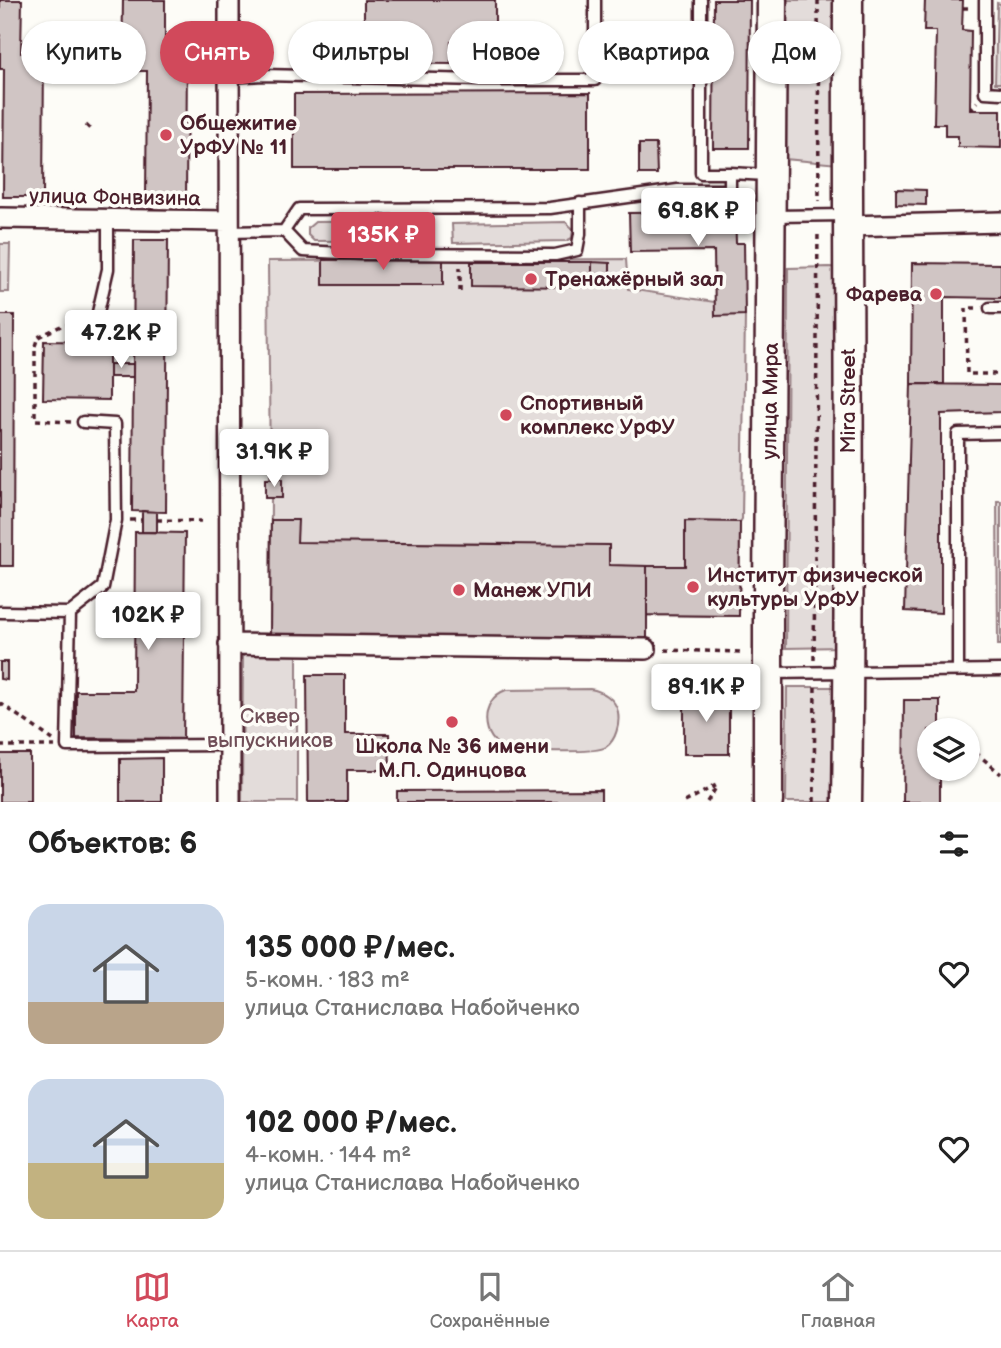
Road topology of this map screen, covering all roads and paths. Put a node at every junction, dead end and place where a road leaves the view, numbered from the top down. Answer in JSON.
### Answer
{"nodes":[{"id":1,"x":229,"y":0,"type":"edge"},
{"id":2,"x":595,"y":0,"type":"edge"},
{"id":3,"x":701,"y":0,"type":"edge"},
{"id":4,"x":772,"y":0,"type":"edge"},
{"id":5,"x":818,"y":0,"type":"edge"},
{"id":6,"x":848,"y":0,"type":"edge"},
{"id":7,"x":985,"y":0,"type":"edge"},
{"id":8,"x":229,"y":21,"type":"edge"},
{"id":9,"x":274,"y":75,"type":"edge"},
{"id":10,"x":229,"y":84,"type":"edge"},
{"id":11,"x":1001,"y":93,"type":"edge"},
{"id":12,"x":86,"y":125,"type":"dead end"},
{"id":13,"x":92,"y":131,"type":"dead end"},
{"id":14,"x":730,"y":173,"type":"junction"},
{"id":15,"x":818,"y":173,"type":"dead end"},
{"id":16,"x":771,"y":176,"type":"junction"},
{"id":17,"x":580,"y":204,"type":"junction"},
{"id":18,"x":771,"y":216,"type":"junction"},
{"id":19,"x":0,"y":218,"type":"edge"},
{"id":20,"x":108,"y":220,"type":"junction"},
{"id":21,"x":847,"y":221,"type":"junction"},
{"id":22,"x":1001,"y":222,"type":"edge"},
{"id":23,"x":229,"y":226,"type":"junction"},
{"id":24,"x":284,"y":231,"type":"junction"},
{"id":25,"x":460,"y":254,"type":"junction"},
{"id":26,"x":818,"y":261,"type":"dead end"},
{"id":27,"x":460,"y":291,"type":"dead end"},
{"id":28,"x":995,"y":308,"type":"edge"},
{"id":29,"x":96,"y":321,"type":"joint"},
{"id":30,"x":1001,"y":374,"type":"edge"},
{"id":31,"x":83,"y":422,"type":"joint"},
{"id":32,"x":1001,"y":433,"type":"edge"},
{"id":33,"x":157,"y":520,"type":"dead end"},
{"id":34,"x":201,"y":521,"type":"dead end"},
{"id":35,"x":0,"y":612,"type":"edge"},
{"id":36,"x":71,"y":613,"type":"junction"},
{"id":37,"x":229,"y":644,"type":"junction"},
{"id":38,"x":646,"y":649,"type":"joint"},
{"id":39,"x":759,"y":663,"type":"junction"},
{"id":40,"x":958,"y":670,"type":"junction"},
{"id":41,"x":1001,"y":670,"type":"edge"},
{"id":42,"x":815,"y":673,"type":"junction"},
{"id":43,"x":849,"y":673,"type":"junction"},
{"id":44,"x":0,"y":703,"type":"edge"},
{"id":45,"x":229,"y":745,"type":"junction"},
{"id":46,"x":0,"y":746,"type":"edge"},
{"id":47,"x":980,"y":757,"type":"edge"},
{"id":48,"x":1001,"y":774,"type":"edge"},
{"id":49,"x":230,"y":802,"type":"edge"},
{"id":50,"x":685,"y":802,"type":"edge"},
{"id":51,"x":707,"y":802,"type":"edge"},
{"id":52,"x":768,"y":802,"type":"edge"},
{"id":53,"x":814,"y":802,"type":"edge"},
{"id":54,"x":847,"y":802,"type":"edge"}],
"edges":[{"from":1,"to":8,"type":"street"},
{"from":2,"to":9,"type":"lane"},
{"from":3,"to":14,"type":"lane"},
{"from":4,"to":16,"type":"street","name":"улица Мира"},
{"from":5,"to":15,"type":"path"},
{"from":6,"to":21,"type":"street","name":"Mira Street"},
{"from":7,"to":11,"type":"lane"},
{"from":10,"to":23,"type":"street"},
{"from":12,"to":13,"type":"path"},
{"from":14,"to":16,"type":"lane"},
{"from":14,"to":17,"type":"lane"},
{"from":16,"to":18,"type":"street","name":"улица Мира"},
{"from":17,"to":24,"type":"lane"},
{"from":17,"to":25,"type":"lane"},
{"from":18,"to":21,"type":"lane"},
{"from":18,"to":39,"type":"street","name":"улица Мира"},
{"from":19,"to":20,"type":"street","name":"улица Фонвизина"},
{"from":20,"to":23,"type":"street","name":"улица Фонвизина"},
{"from":20,"to":29,"type":"lane"},
{"from":21,"to":22,"type":"street"},
{"from":21,"to":43,"type":"street","name":"Mira Street"},
{"from":23,"to":24,"type":"lane"},
{"from":23,"to":37,"type":"street"},
{"from":24,"to":25,"type":"lane"},
{"from":25,"to":27,"type":"path"},
{"from":26,"to":42,"type":"path"},
{"from":28,"to":30,"type":"path"},
{"from":29,"to":31,"type":"path"},
{"from":31,"to":36,"type":"lane"},
{"from":32,"to":40,"type":"lane"},
{"from":33,"to":34,"type":"path"},
{"from":35,"to":36,"type":"lane"},
{"from":36,"to":45,"type":"lane"},
{"from":37,"to":38,"type":"street"},
{"from":37,"to":45,"type":"street"},
{"from":38,"to":39,"type":"path"},
{"from":39,"to":42,"type":"lane"},
{"from":39,"to":52,"type":"street","name":"улица Мира"},
{"from":40,"to":41,"type":"lane"},
{"from":40,"to":43,"type":"lane"},
{"from":42,"to":43,"type":"lane"},
{"from":42,"to":53,"type":"path"},
{"from":43,"to":54,"type":"street","name":"Mira Street"},
{"from":44,"to":46,"type":"path"},
{"from":45,"to":49,"type":"street"},
{"from":47,"to":48,"type":"path"},
{"from":50,"to":51,"type":"path"}]}
